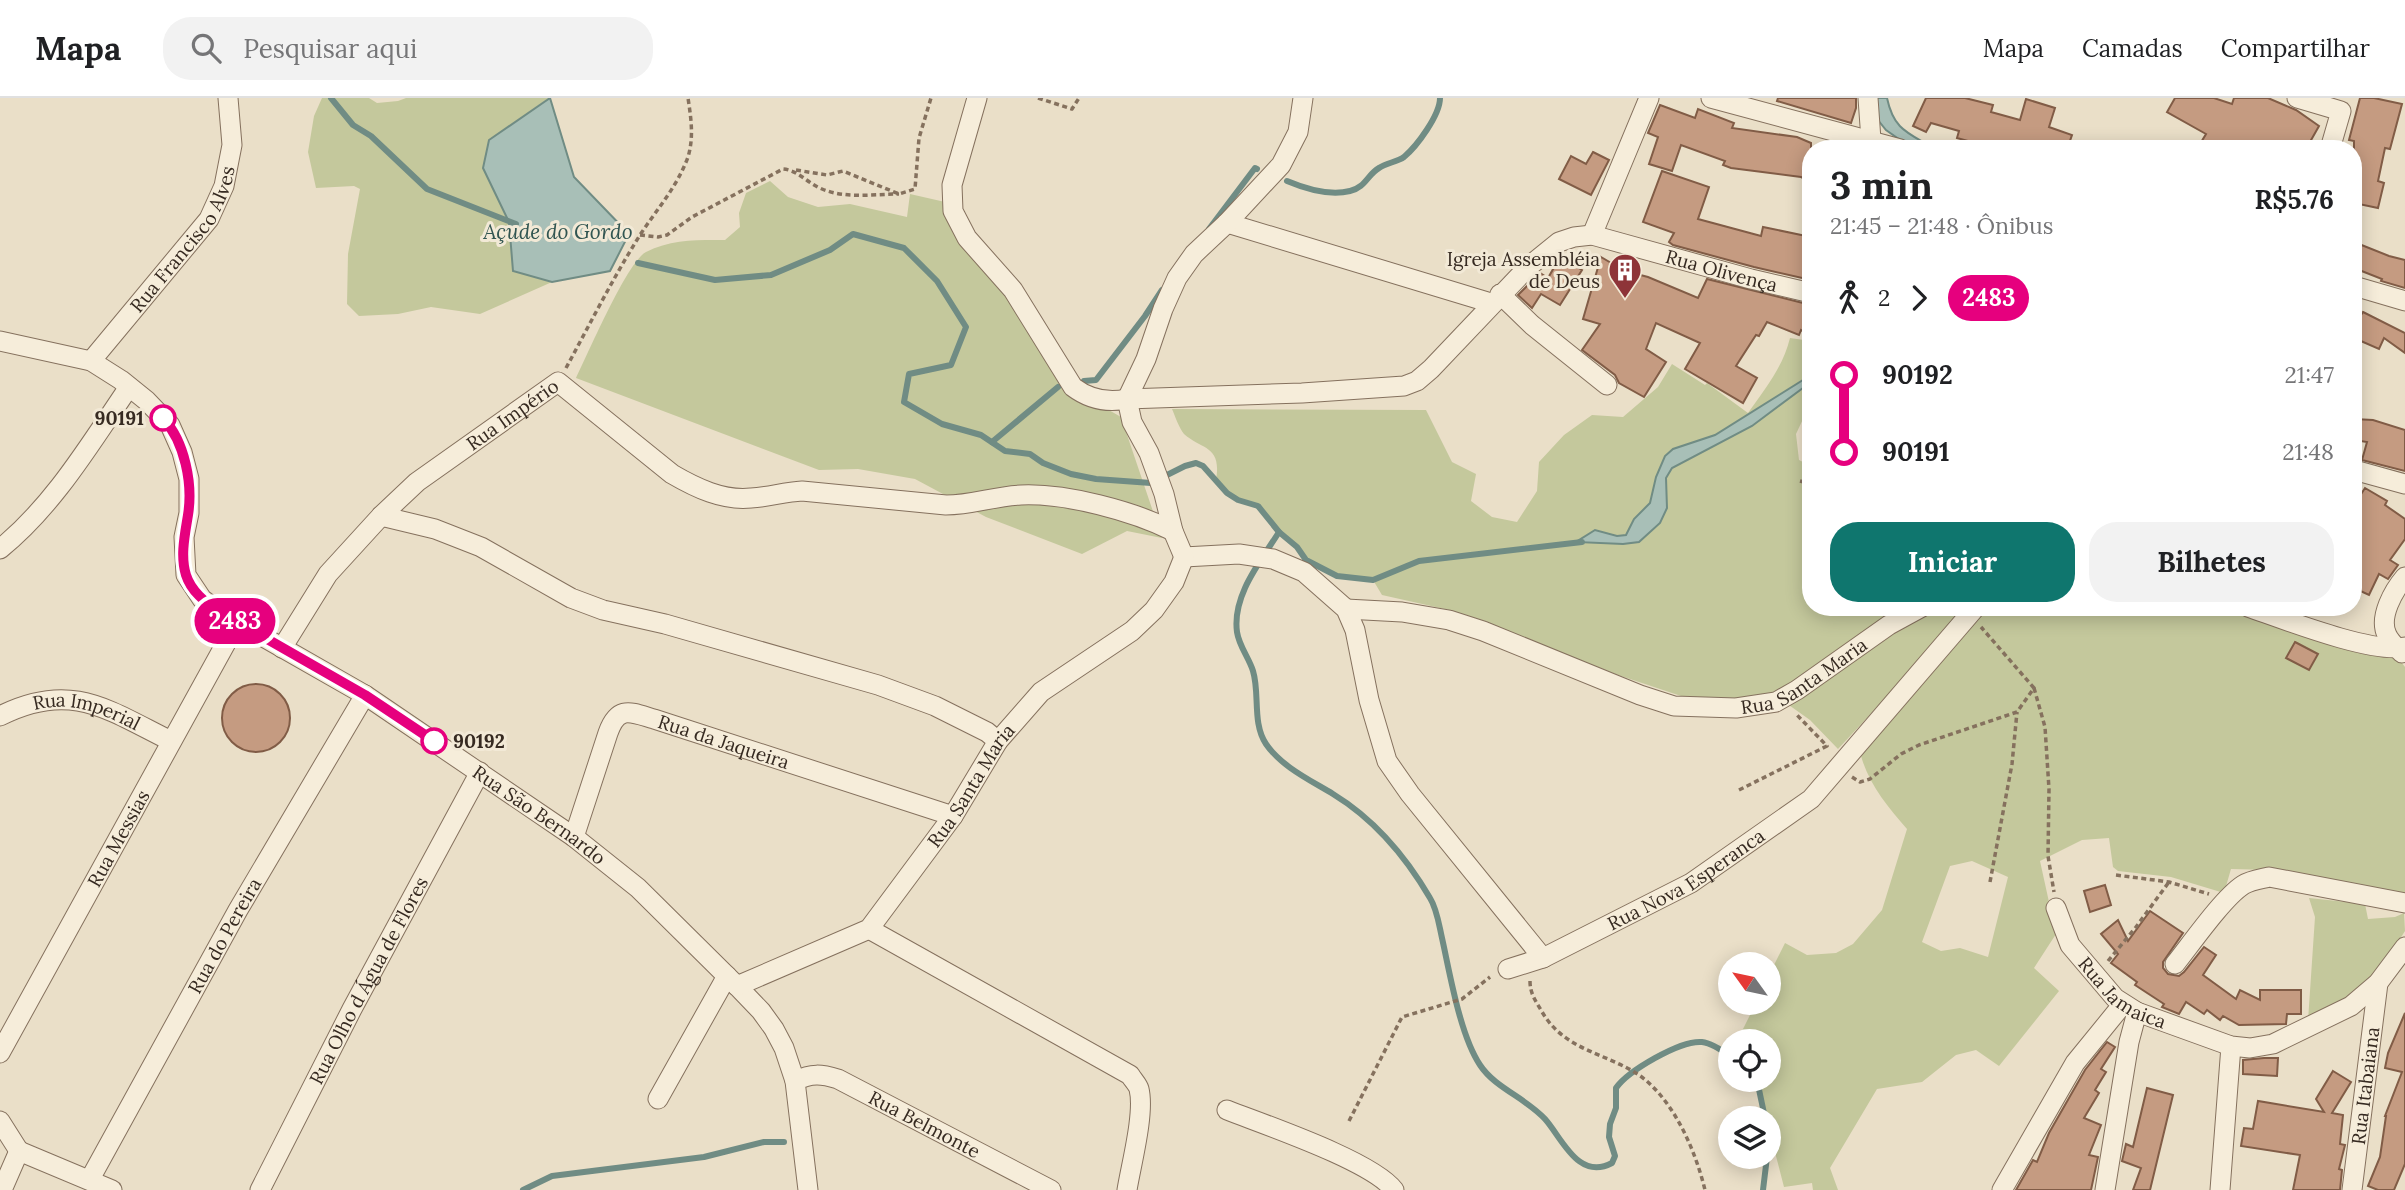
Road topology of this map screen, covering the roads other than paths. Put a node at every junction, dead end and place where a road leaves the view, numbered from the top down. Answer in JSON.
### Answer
{"nodes":[{"id":1,"x":228,"y":98,"type":"edge"},
{"id":2,"x":977,"y":98,"type":"edge"},
{"id":3,"x":1303,"y":98,"type":"edge"},
{"id":4,"x":1649,"y":98,"type":"edge"},
{"id":5,"x":1711,"y":98,"type":"edge"},
{"id":6,"x":1868,"y":98,"type":"edge"},
{"id":7,"x":2297,"y":98,"type":"edge"},
{"id":8,"x":1871,"y":140,"type":"joint"},
{"id":9,"x":2333,"y":140,"type":"edge"},
{"id":10,"x":1227,"y":223,"type":"junction"},
{"id":11,"x":1592,"y":235,"type":"junction"},
{"id":12,"x":2362,"y":288,"type":"edge"},
{"id":13,"x":1802,"y":291,"type":"edge"},
{"id":14,"x":1495,"y":299,"type":"junction"},
{"id":15,"x":2405,"y":301,"type":"edge"},
{"id":16,"x":0,"y":341,"type":"edge"},
{"id":17,"x":90,"y":361,"type":"junction"},
{"id":18,"x":1608,"y":385,"type":"dead end"},
{"id":19,"x":129,"y":387,"type":"junction"},
{"id":20,"x":1128,"y":399,"type":"junction"},
{"id":21,"x":2362,"y":472,"type":"edge"},
{"id":22,"x":2405,"y":484,"type":"edge"},
{"id":23,"x":381,"y":516,"type":"junction"},
{"id":24,"x":1173,"y":531,"type":"junction"},
{"id":25,"x":0,"y":549,"type":"edge"},
{"id":26,"x":1184,"y":557,"type":"junction"},
{"id":27,"x":2405,"y":577,"type":"edge"},
{"id":28,"x":1346,"y":609,"type":"junction"},
{"id":29,"x":1906,"y":616,"type":"edge"},
{"id":30,"x":1969,"y":616,"type":"edge"},
{"id":31,"x":2276,"y":616,"type":"edge"},
{"id":32,"x":237,"y":623,"type":"junction"},
{"id":33,"x":282,"y":648,"type":"junction"},
{"id":34,"x":2403,"y":651,"type":"edge"},
{"id":35,"x":365,"y":695,"type":"junction"},
{"id":36,"x":0,"y":716,"type":"edge"},
{"id":37,"x":172,"y":741,"type":"junction"},
{"id":38,"x":999,"y":741,"type":"junction"},
{"id":39,"x":480,"y":772,"type":"junction"},
{"id":40,"x":953,"y":816,"type":"junction"},
{"id":41,"x":574,"y":838,"type":"junction"},
{"id":42,"x":2405,"y":903,"type":"edge"},
{"id":43,"x":2056,"y":908,"type":"road end"},
{"id":44,"x":869,"y":929,"type":"junction"},
{"id":45,"x":2405,"y":947,"type":"edge"},
{"id":46,"x":1536,"y":960,"type":"junction"},
{"id":47,"x":2175,"y":964,"type":"dead end"},
{"id":48,"x":1508,"y":969,"type":"road end"},
{"id":49,"x":732,"y":981,"type":"junction"},
{"id":50,"x":2378,"y":983,"type":"junction"},
{"id":51,"x":2130,"y":1008,"type":"junction"},
{"id":52,"x":2231,"y":1046,"type":"junction"},
{"id":53,"x":0,"y":1053,"type":"edge"},
{"id":54,"x":795,"y":1081,"type":"junction"},
{"id":55,"x":658,"y":1099,"type":"dead end"},
{"id":56,"x":1227,"y":1110,"type":"dead end"},
{"id":57,"x":0,"y":1121,"type":"edge"},
{"id":58,"x":19,"y":1151,"type":"junction"},
{"id":59,"x":90,"y":1179,"type":"junction"},
{"id":60,"x":804,"y":1187,"type":"edge"},
{"id":61,"x":2,"y":1190,"type":"edge"},
{"id":62,"x":112,"y":1190,"type":"edge"},
{"id":63,"x":260,"y":1190,"type":"edge"},
{"id":64,"x":1051,"y":1190,"type":"edge"},
{"id":65,"x":1127,"y":1190,"type":"edge"},
{"id":66,"x":1394,"y":1190,"type":"edge"},
{"id":67,"x":2002,"y":1190,"type":"edge"},
{"id":68,"x":2105,"y":1190,"type":"edge"},
{"id":69,"x":2220,"y":1190,"type":"edge"},
{"id":70,"x":2353,"y":1190,"type":"edge"}],
"edges":[{"from":1,"to":17,"type":"street","name":"Rua Francisco Alves"},
{"from":2,"to":20,"type":"street","name":"Rua Olivença"},
{"from":3,"to":10,"type":"street"},
{"from":4,"to":11,"type":"street"},
{"from":5,"to":8,"type":"street"},
{"from":6,"to":8,"type":"street"},
{"from":7,"to":9,"type":"street"},
{"from":10,"to":14,"type":"street"},
{"from":10,"to":20,"type":"street"},
{"from":11,"to":13,"type":"street","name":"Rua Olivença"},
{"from":11,"to":14,"type":"street","name":"Rua Olivença"},
{"from":12,"to":15,"type":"street"},
{"from":14,"to":18,"type":"street"},
{"from":14,"to":20,"type":"street","name":"Rua Olivença"},
{"from":16,"to":17,"type":"street","name":"Rua São Bernardo"},
{"from":17,"to":19,"type":"street","name":"Rua São Bernardo"},
{"from":19,"to":25,"type":"street"},
{"from":19,"to":32,"type":"street","name":"Rua São Bernardo"},
{"from":20,"to":24,"type":"street"},
{"from":21,"to":22,"type":"street"},
{"from":23,"to":24,"type":"street","name":"Rua Império"},
{"from":23,"to":33,"type":"street","name":"Rua Império"},
{"from":23,"to":38,"type":"street"},
{"from":24,"to":26,"type":"street"},
{"from":26,"to":28,"type":"street"},
{"from":26,"to":38,"type":"street","name":"Rua Santa Maria"},
{"from":27,"to":34,"type":"street"},
{"from":28,"to":29,"type":"street","name":"Rua Santa Maria"},
{"from":28,"to":46,"type":"street"},
{"from":30,"to":46,"type":"street","name":"Rua Nova Esperanca"},
{"from":31,"to":34,"type":"street"},
{"from":32,"to":33,"type":"street","name":"Rua São Bernardo"},
{"from":32,"to":37,"type":"street","name":"Rua Messias"},
{"from":33,"to":35,"type":"street","name":"Rua São Bernardo"},
{"from":35,"to":39,"type":"street","name":"Rua São Bernardo"},
{"from":35,"to":59,"type":"street","name":"Rua do Pereira"},
{"from":36,"to":37,"type":"street","name":"Rua Imperial"},
{"from":37,"to":53,"type":"street","name":"Rua Messias"},
{"from":38,"to":40,"type":"street","name":"Rua Santa Maria"},
{"from":39,"to":41,"type":"street","name":"Rua São Bernardo"},
{"from":39,"to":63,"type":"street","name":"Rua Olho d Água de Flores"},
{"from":40,"to":41,"type":"street","name":"Rua da Jaqueira"},
{"from":40,"to":44,"type":"street","name":"Rua Santa Maria"},
{"from":41,"to":49,"type":"street","name":"Rua São Bernardo"},
{"from":42,"to":47,"type":"street"},
{"from":43,"to":51,"type":"street","name":"Rua Jamaica"},
{"from":44,"to":49,"type":"street"},
{"from":44,"to":65,"type":"street"},
{"from":45,"to":50,"type":"street","name":"Rua Jamaica"},
{"from":46,"to":48,"type":"street","name":"Rua Nova Esperanca"},
{"from":49,"to":54,"type":"street","name":"Rua São Bernardo"},
{"from":49,"to":55,"type":"street"},
{"from":50,"to":52,"type":"street","name":"Rua Jamaica"},
{"from":50,"to":70,"type":"street","name":"Rua Itabaiana"},
{"from":51,"to":52,"type":"street","name":"Rua Jamaica"},
{"from":51,"to":67,"type":"street"},
{"from":51,"to":68,"type":"street"},
{"from":52,"to":69,"type":"street"},
{"from":54,"to":60,"type":"street","name":"Rua São Bernardo"},
{"from":54,"to":64,"type":"street","name":"Rua Belmonte"},
{"from":56,"to":66,"type":"street"},
{"from":57,"to":58,"type":"street"},
{"from":58,"to":59,"type":"street"},
{"from":58,"to":61,"type":"street"},
{"from":59,"to":62,"type":"street"}]}
